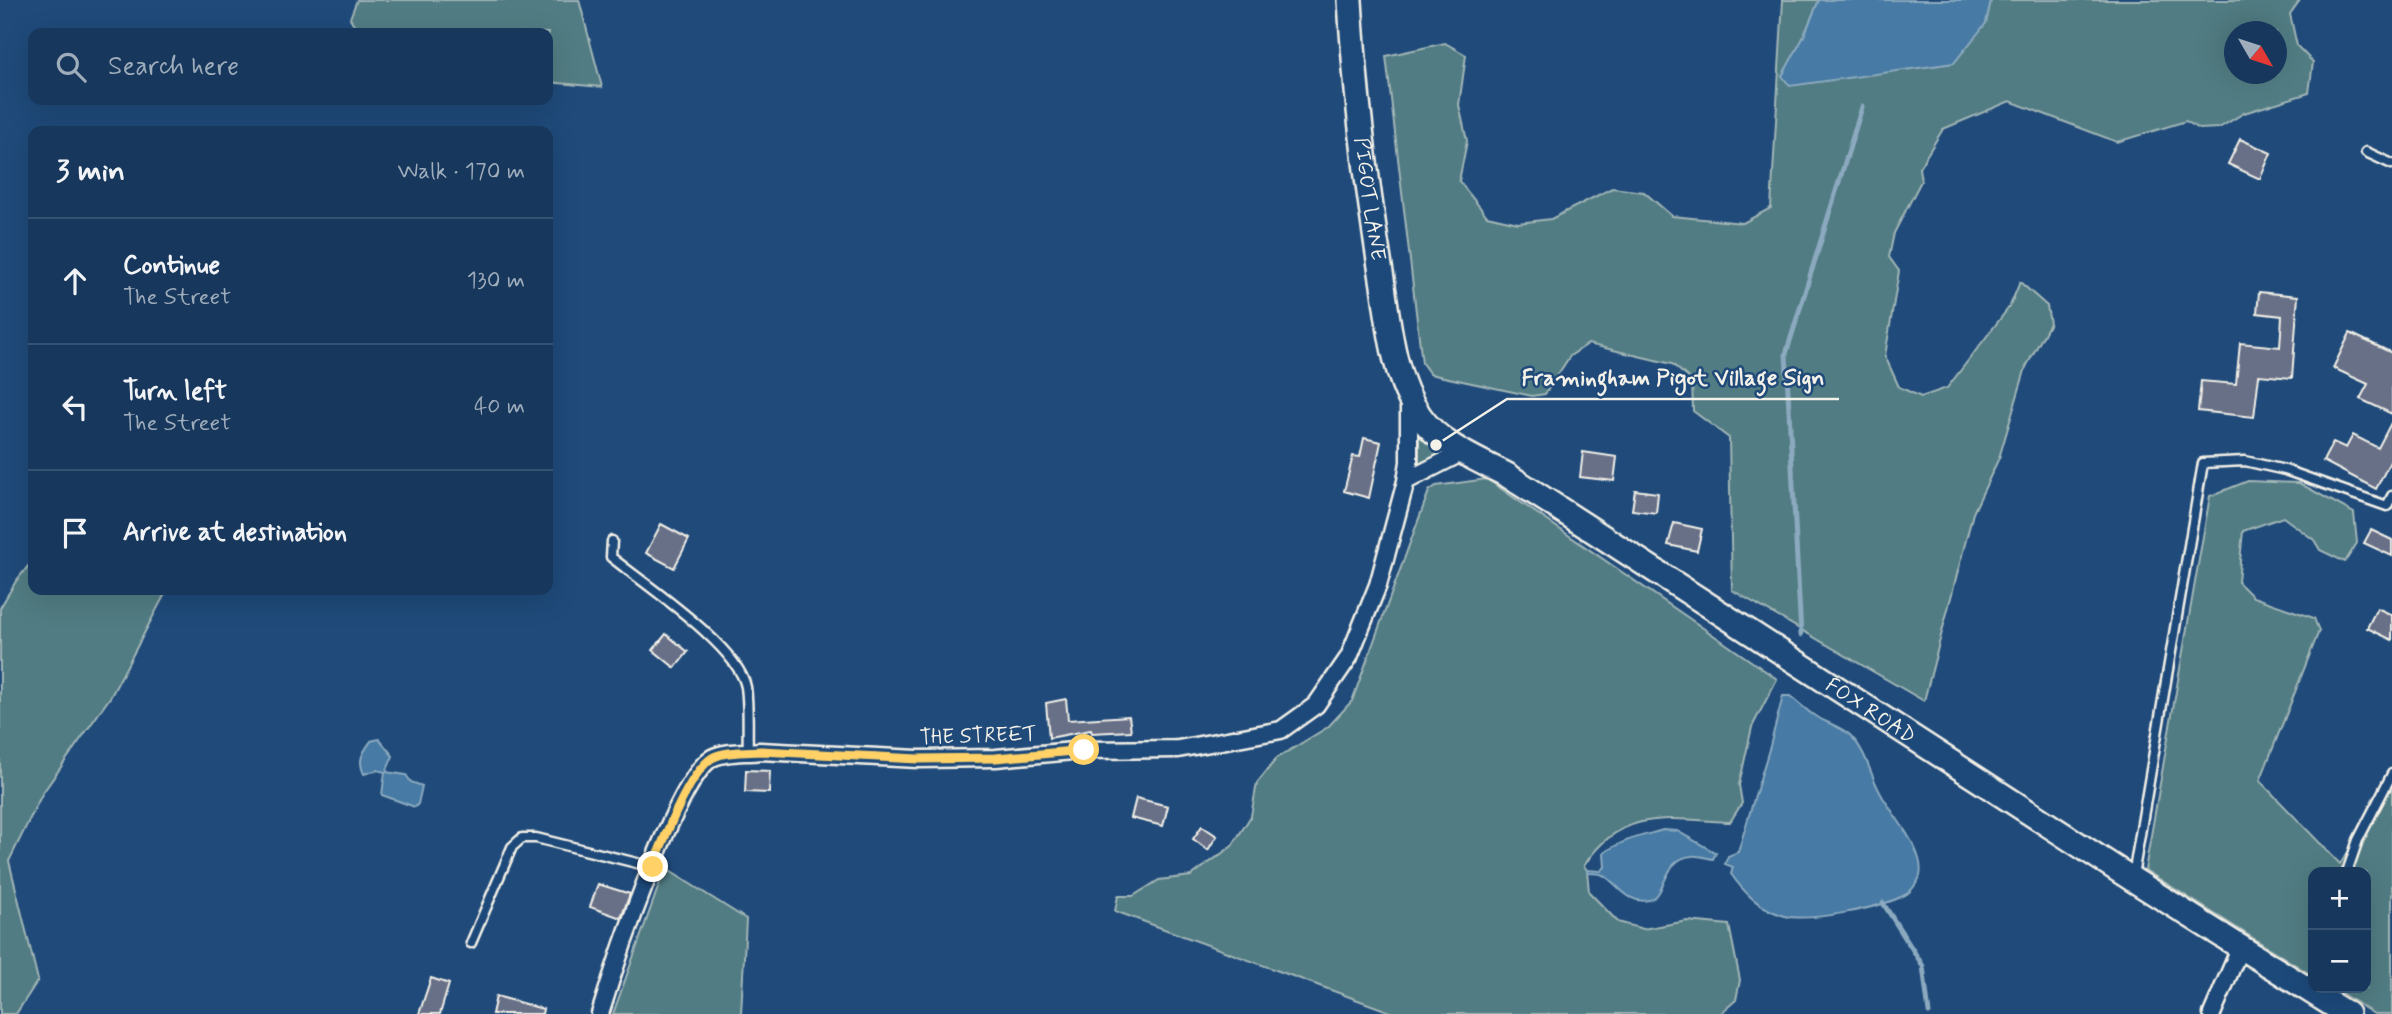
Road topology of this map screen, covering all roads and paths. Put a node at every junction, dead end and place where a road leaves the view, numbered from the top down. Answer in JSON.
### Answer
{"nodes":[{"id":1,"x":1350,"y":0,"type":"edge"},
{"id":2,"x":2366,"y":152,"type":"dead end"},
{"id":3,"x":2392,"y":164,"type":"edge"},
{"id":4,"x":1409,"y":395,"type":"junction"},
{"id":5,"x":1463,"y":452,"type":"junction"},
{"id":6,"x":1406,"y":481,"type":"junction"},
{"id":7,"x":2392,"y":496,"type":"edge"},
{"id":8,"x":611,"y":541,"type":"dead end"},
{"id":9,"x":748,"y":752,"type":"junction"},
{"id":10,"x":2392,"y":774,"type":"edge"},
{"id":11,"x":653,"y":867,"type":"junction"},
{"id":12,"x":2349,"y":867,"type":"edge"},
{"id":13,"x":2132,"y":879,"type":"junction"},
{"id":14,"x":471,"y":943,"type":"dead end"},
{"id":15,"x":2240,"y":948,"type":"junction"},
{"id":16,"x":600,"y":1014,"type":"edge"},
{"id":17,"x":2212,"y":1014,"type":"edge"},
{"id":18,"x":2347,"y":1014,"type":"edge"}],
"edges":[{"from":1,"to":4,"type":"street","name":"PIGOT LANE"},
{"from":2,"to":3,"type":"lane"},
{"from":4,"to":5,"type":"street","name":"FOX ROAD"},
{"from":4,"to":6,"type":"street","name":"THE STREET"},
{"from":5,"to":6,"type":"street"},
{"from":5,"to":13,"type":"street","name":"FOX ROAD"},
{"from":6,"to":9,"type":"street","name":"THE STREET"},
{"from":7,"to":13,"type":"lane"},
{"from":8,"to":9,"type":"lane"},
{"from":9,"to":11,"type":"street","name":"THE STREET"},
{"from":10,"to":12,"type":"lane"},
{"from":11,"to":14,"type":"lane"},
{"from":11,"to":16,"type":"street","name":"THE STREET"},
{"from":13,"to":15,"type":"street","name":"FOX ROAD"},
{"from":15,"to":17,"type":"street"},
{"from":15,"to":18,"type":"street","name":"FOX ROAD"}]}
